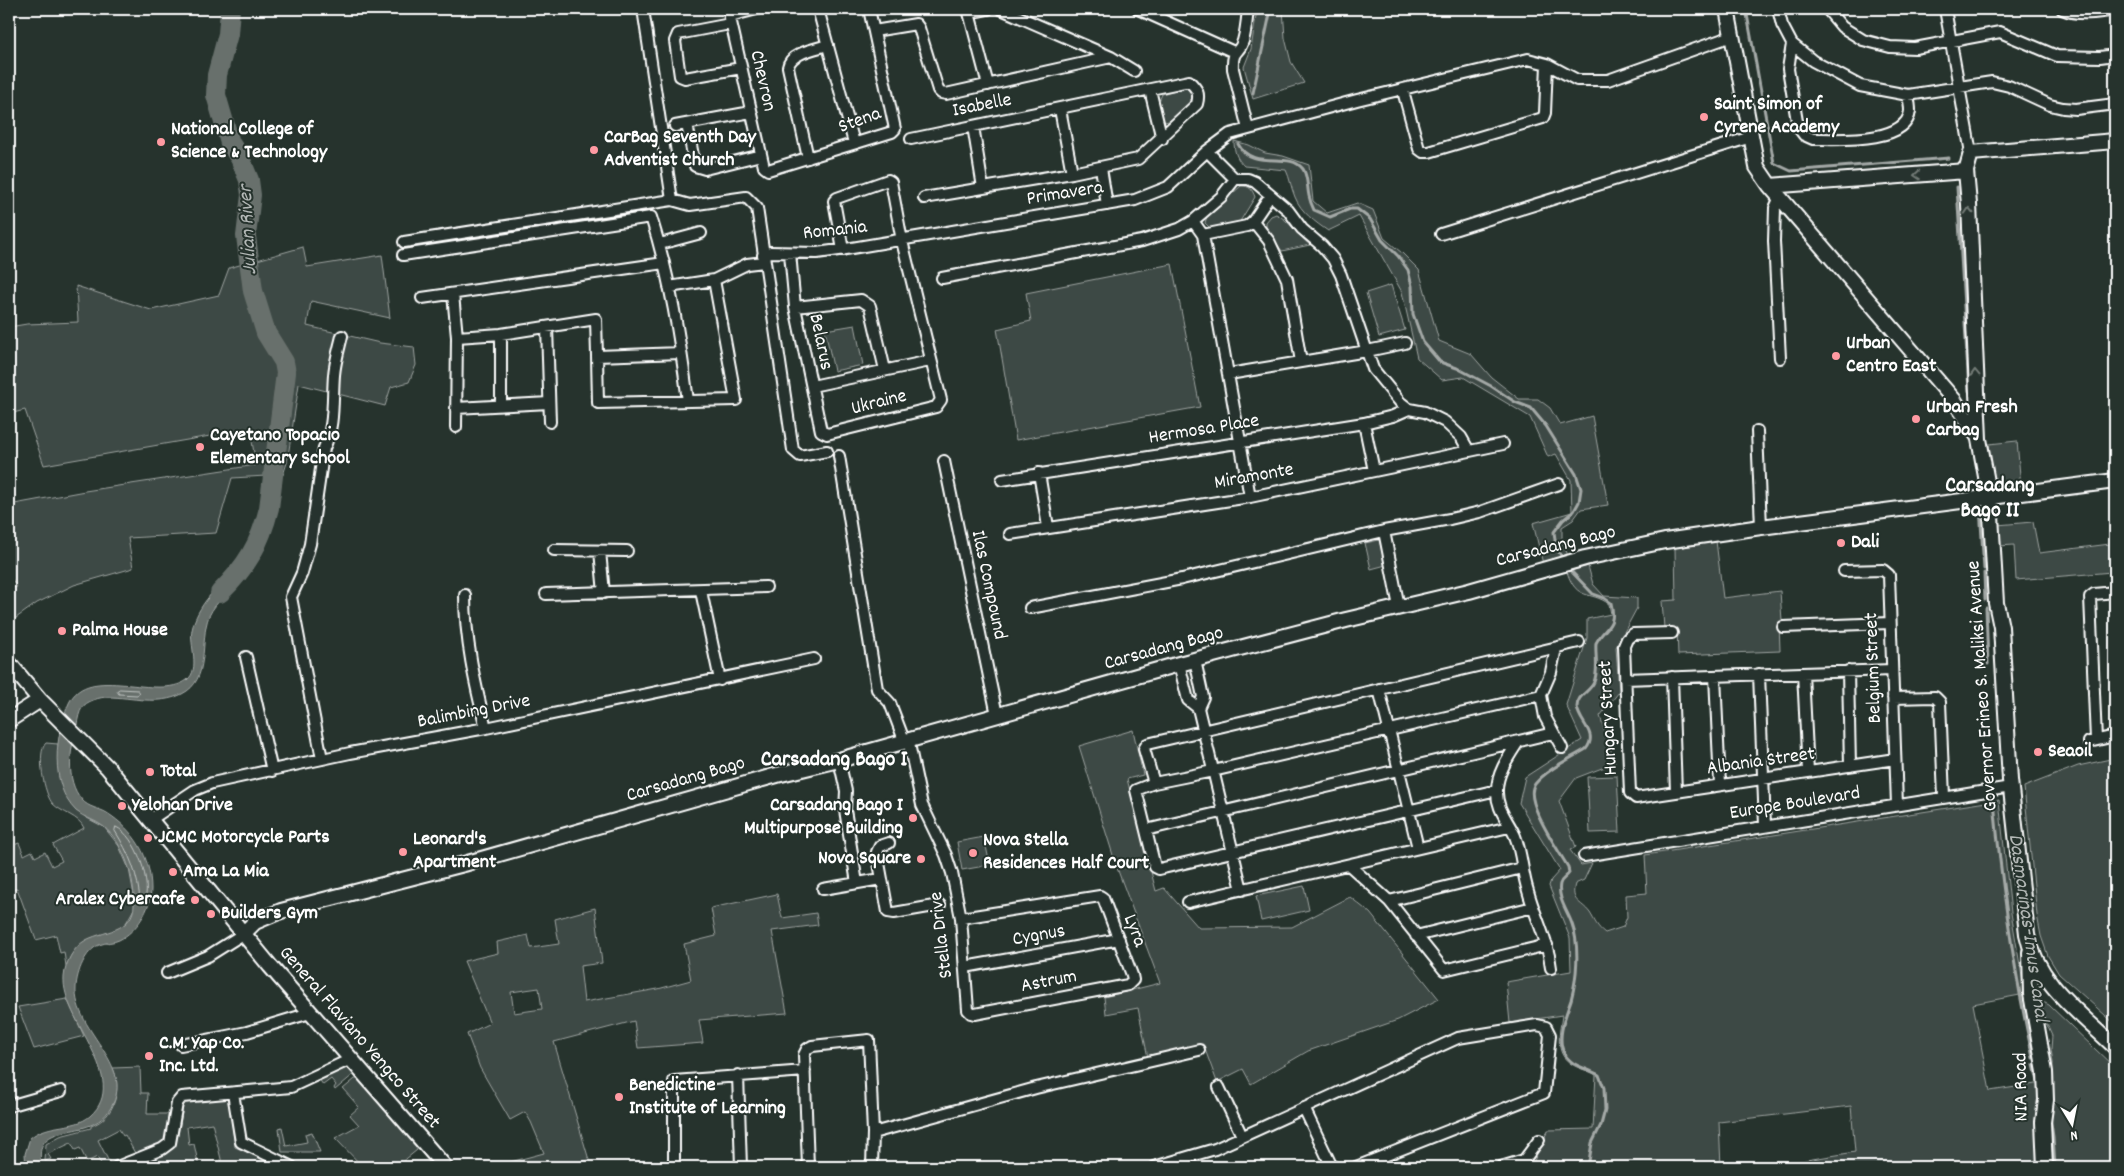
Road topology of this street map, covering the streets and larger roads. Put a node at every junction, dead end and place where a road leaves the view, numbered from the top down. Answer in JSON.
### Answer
{"nodes":[{"id":1,"x":643,"y":9,"type":"edge"},
{"id":2,"x":757,"y":9,"type":"edge"},
{"id":3,"x":818,"y":9,"type":"edge"},
{"id":4,"x":869,"y":9,"type":"edge"},
{"id":5,"x":988,"y":9,"type":"edge"},
{"id":6,"x":1001,"y":9,"type":"edge"},
{"id":7,"x":1138,"y":9,"type":"edge"},
{"id":8,"x":1248,"y":9,"type":"edge"},
{"id":9,"x":1728,"y":9,"type":"edge"},
{"id":10,"x":1778,"y":9,"type":"edge"},
{"id":11,"x":1827,"y":9,"type":"edge"},
{"id":12,"x":1945,"y":9,"type":"edge"},
{"id":13,"x":2062,"y":9,"type":"edge"},
{"id":14,"x":2115,"y":10,"type":"edge"},
{"id":15,"x":968,"y":11,"type":"edge"},
{"id":16,"x":729,"y":16,"type":"edge"},
{"id":17,"x":874,"y":31,"type":"junction"},
{"id":18,"x":1732,"y":36,"type":"junction"},
{"id":19,"x":1951,"y":42,"type":"junction"},
{"id":20,"x":1792,"y":44,"type":"junction"},
{"id":21,"x":828,"y":45,"type":"junction"},
{"id":22,"x":1234,"y":52,"type":"junction"},
{"id":23,"x":2115,"y":55,"type":"edge"},
{"id":24,"x":1111,"y":57,"type":"junction"},
{"id":25,"x":1547,"y":64,"type":"junction"},
{"id":26,"x":741,"y":68,"type":"junction"},
{"id":27,"x":1134,"y":71,"type":"dead end"},
{"id":28,"x":988,"y":85,"type":"junction"},
{"id":29,"x":1960,"y":89,"type":"junction"},
{"id":30,"x":1150,"y":90,"type":"junction"},
{"id":31,"x":1403,"y":91,"type":"junction"},
{"id":32,"x":1908,"y":95,"type":"junction"},
{"id":33,"x":2115,"y":104,"type":"edge"},
{"id":34,"x":1060,"y":109,"type":"junction"},
{"id":35,"x":751,"y":112,"type":"junction"},
{"id":36,"x":687,"y":124,"type":"junction"},
{"id":37,"x":675,"y":126,"type":"dead end"},
{"id":38,"x":973,"y":126,"type":"junction"},
{"id":39,"x":1248,"y":129,"type":"junction"},
{"id":40,"x":1751,"y":137,"type":"junction"},
{"id":41,"x":911,"y":138,"type":"dead end"},
{"id":42,"x":1162,"y":139,"type":"junction"},
{"id":43,"x":2115,"y":141,"type":"edge"},
{"id":44,"x":854,"y":143,"type":"junction"},
{"id":45,"x":1207,"y":151,"type":"junction"},
{"id":46,"x":1971,"y":153,"type":"junction"},
{"id":47,"x":761,"y":155,"type":"junction"},
{"id":48,"x":808,"y":158,"type":"junction"},
{"id":49,"x":1101,"y":168,"type":"junction"},
{"id":50,"x":1966,"y":171,"type":"junction"},
{"id":51,"x":1072,"y":173,"type":"junction"},
{"id":52,"x":1235,"y":179,"type":"junction"},
{"id":53,"x":1770,"y":186,"type":"junction"},
{"id":54,"x":983,"y":188,"type":"junction"},
{"id":55,"x":1270,"y":196,"type":"junction"},
{"id":56,"x":1780,"y":197,"type":"junction"},
{"id":57,"x":924,"y":198,"type":"dead end"},
{"id":58,"x":672,"y":200,"type":"junction"},
{"id":59,"x":1107,"y":205,"type":"junction"},
{"id":60,"x":1193,"y":221,"type":"junction"},
{"id":61,"x":1253,"y":221,"type":"junction"},
{"id":62,"x":701,"y":233,"type":"dead end"},
{"id":63,"x":1441,"y":234,"type":"dead end"},
{"id":64,"x":1203,"y":235,"type":"junction"},
{"id":65,"x":902,"y":241,"type":"junction"},
{"id":66,"x":404,"y":242,"type":"dead end"},
{"id":67,"x":660,"y":244,"type":"junction"},
{"id":68,"x":844,"y":250,"type":"junction"},
{"id":69,"x":790,"y":253,"type":"junction"},
{"id":70,"x":403,"y":255,"type":"dead end"},
{"id":71,"x":765,"y":256,"type":"junction"},
{"id":72,"x":664,"y":263,"type":"junction"},
{"id":73,"x":942,"y":278,"type":"dead end"},
{"id":74,"x":714,"y":280,"type":"junction"},
{"id":75,"x":669,"y":287,"type":"junction"},
{"id":76,"x":453,"y":294,"type":"junction"},
{"id":77,"x":422,"y":298,"type":"dead end"},
{"id":78,"x":795,"y":307,"type":"junction"},
{"id":79,"x":547,"y":327,"type":"junction"},
{"id":80,"x":502,"y":334,"type":"junction"},
{"id":81,"x":342,"y":336,"type":"dead end"},
{"id":82,"x":457,"y":337,"type":"junction"},
{"id":83,"x":1404,"y":343,"type":"dead end"},
{"id":84,"x":1367,"y":351,"type":"junction"},
{"id":85,"x":682,"y":352,"type":"junction"},
{"id":86,"x":597,"y":356,"type":"junction"},
{"id":87,"x":1780,"y":358,"type":"dead end"},
{"id":88,"x":930,"y":361,"type":"junction"},
{"id":89,"x":1301,"y":362,"type":"junction"},
{"id":90,"x":885,"y":370,"type":"junction"},
{"id":91,"x":1229,"y":374,"type":"junction"},
{"id":92,"x":812,"y":386,"type":"junction"},
{"id":93,"x":1976,"y":394,"type":"junction"},
{"id":94,"x":1954,"y":400,"type":"junction"},
{"id":95,"x":688,"y":401,"type":"junction"},
{"id":96,"x":549,"y":402,"type":"junction"},
{"id":97,"x":501,"y":405,"type":"junction"},
{"id":98,"x":456,"y":408,"type":"junction"},
{"id":99,"x":1409,"y":410,"type":"junction"},
{"id":100,"x":550,"y":422,"type":"dead end"},
{"id":101,"x":1364,"y":423,"type":"junction"},
{"id":102,"x":456,"y":427,"type":"dead end"},
{"id":103,"x":1757,"y":431,"type":"dead end"},
{"id":104,"x":827,"y":434,"type":"joint"},
{"id":105,"x":1979,"y":439,"type":"junction"},
{"id":106,"x":1240,"y":443,"type":"junction"},
{"id":107,"x":1503,"y":444,"type":"dead end"},
{"id":108,"x":827,"y":451,"type":"dead end"},
{"id":109,"x":1469,"y":451,"type":"junction"},
{"id":110,"x":839,"y":456,"type":"dead end"},
{"id":111,"x":944,"y":461,"type":"dead end"},
{"id":112,"x":1374,"y":471,"type":"junction"},
{"id":113,"x":1039,"y":473,"type":"junction"},
{"id":114,"x":1002,"y":480,"type":"dead end"},
{"id":115,"x":2115,"y":482,"type":"edge"},
{"id":116,"x":1559,"y":484,"type":"dead end"},
{"id":117,"x":1250,"y":497,"type":"junction"},
{"id":118,"x":1990,"y":498,"type":"junction"},
{"id":119,"x":1048,"y":527,"type":"junction"},
{"id":120,"x":1761,"y":527,"type":"junction"},
{"id":121,"x":1384,"y":531,"type":"junction"},
{"id":122,"x":1010,"y":534,"type":"dead end"},
{"id":123,"x":554,"y":550,"type":"dead end"},
{"id":124,"x":600,"y":550,"type":"junction"},
{"id":125,"x":627,"y":551,"type":"dead end"},
{"id":126,"x":1844,"y":571,"type":"dead end"},
{"id":127,"x":766,"y":587,"type":"dead end"},
{"id":128,"x":701,"y":591,"type":"junction"},
{"id":129,"x":2115,"y":592,"type":"edge"},
{"id":130,"x":604,"y":593,"type":"junction"},
{"id":131,"x":546,"y":594,"type":"dead end"},
{"id":132,"x":465,"y":595,"type":"dead end"},
{"id":133,"x":1399,"y":607,"type":"junction"},
{"id":134,"x":1030,"y":608,"type":"dead end"},
{"id":135,"x":1890,"y":624,"type":"junction"},
{"id":136,"x":1783,"y":627,"type":"dead end"},
{"id":137,"x":1672,"y":633,"type":"dead end"},
{"id":138,"x":1579,"y":642,"type":"dead end"},
{"id":139,"x":1556,"y":648,"type":"junction"},
{"id":140,"x":246,"y":657,"type":"dead end"},
{"id":141,"x":814,"y":659,"type":"dead end"},
{"id":142,"x":1195,"y":660,"type":"junction"},
{"id":143,"x":9,"y":662,"type":"edge"},
{"id":144,"x":1179,"y":664,"type":"junction"},
{"id":145,"x":1892,"y":670,"type":"junction"},
{"id":146,"x":1848,"y":671,"type":"junction"},
{"id":147,"x":1803,"y":673,"type":"junction"},
{"id":148,"x":1759,"y":674,"type":"junction"},
{"id":149,"x":1715,"y":676,"type":"junction"},
{"id":150,"x":1672,"y":677,"type":"junction"},
{"id":151,"x":1625,"y":679,"type":"junction"},
{"id":152,"x":720,"y":680,"type":"junction"},
{"id":153,"x":1379,"y":689,"type":"junction"},
{"id":154,"x":1541,"y":695,"type":"junction"},
{"id":155,"x":1893,"y":698,"type":"junction"},
{"id":156,"x":40,"y":700,"type":"junction"},
{"id":157,"x":1198,"y":708,"type":"junction"},
{"id":158,"x":997,"y":715,"type":"junction"},
{"id":159,"x":9,"y":720,"type":"edge"},
{"id":160,"x":486,"y":728,"type":"junction"},
{"id":161,"x":1204,"y":730,"type":"junction"},
{"id":162,"x":1389,"y":730,"type":"junction"},
{"id":163,"x":1553,"y":733,"type":"junction"},
{"id":164,"x":2115,"y":736,"type":"edge"},
{"id":165,"x":906,"y":740,"type":"junction"},
{"id":166,"x":1518,"y":742,"type":"junction"},
{"id":167,"x":1562,"y":748,"type":"dead end"},
{"id":168,"x":1895,"y":759,"type":"junction"},
{"id":169,"x":322,"y":760,"type":"junction"},
{"id":170,"x":839,"y":760,"type":"junction"},
{"id":171,"x":1850,"y":766,"type":"junction"},
{"id":172,"x":1399,"y":770,"type":"junction"},
{"id":173,"x":272,"y":771,"type":"junction"},
{"id":174,"x":1213,"y":771,"type":"junction"},
{"id":175,"x":1808,"y":772,"type":"junction"},
{"id":176,"x":1763,"y":779,"type":"junction"},
{"id":177,"x":1154,"y":783,"type":"junction"},
{"id":178,"x":1720,"y":785,"type":"junction"},
{"id":179,"x":2011,"y":787,"type":"junction"},
{"id":180,"x":1497,"y":790,"type":"junction"},
{"id":181,"x":1676,"y":792,"type":"junction"},
{"id":182,"x":1632,"y":796,"type":"joint"},
{"id":183,"x":1944,"y":797,"type":"junction"},
{"id":184,"x":1897,"y":805,"type":"junction"},
{"id":185,"x":1409,"y":809,"type":"junction"},
{"id":186,"x":1223,"y":812,"type":"junction"},
{"id":187,"x":150,"y":820,"type":"junction"},
{"id":188,"x":1764,"y":826,"type":"junction"},
{"id":189,"x":1509,"y":827,"type":"junction"},
{"id":190,"x":1146,"y":830,"type":"junction"},
{"id":191,"x":889,"y":843,"type":"dead end"},
{"id":192,"x":1418,"y":848,"type":"junction"},
{"id":193,"x":1232,"y":851,"type":"junction"},
{"id":194,"x":1584,"y":856,"type":"dead end"},
{"id":195,"x":1349,"y":865,"type":"junction"},
{"id":196,"x":1522,"y":868,"type":"junction"},
{"id":197,"x":881,"y":879,"type":"junction"},
{"id":198,"x":857,"y":883,"type":"junction"},
{"id":199,"x":823,"y":889,"type":"dead end"},
{"id":200,"x":1242,"y":890,"type":"junction"},
{"id":201,"x":1389,"y":900,"type":"junction"},
{"id":202,"x":1188,"y":902,"type":"dead end"},
{"id":203,"x":940,"y":905,"type":"dead end"},
{"id":204,"x":1532,"y":907,"type":"junction"},
{"id":205,"x":961,"y":918,"type":"junction"},
{"id":206,"x":242,"y":934,"type":"junction"},
{"id":207,"x":1416,"y":936,"type":"junction"},
{"id":208,"x":1119,"y":939,"type":"junction"},
{"id":209,"x":1547,"y":945,"type":"junction"},
{"id":210,"x":2030,"y":947,"type":"junction"},
{"id":211,"x":965,"y":967,"type":"junction"},
{"id":212,"x":1551,"y":968,"type":"dead end"},
{"id":213,"x":167,"y":973,"type":"dead end"},
{"id":214,"x":1132,"y":980,"type":"joint"},
{"id":215,"x":310,"y":1013,"type":"junction"},
{"id":216,"x":971,"y":1013,"type":"joint"},
{"id":217,"x":181,"y":1045,"type":"dead end"},
{"id":218,"x":2115,"y":1046,"type":"edge"},
{"id":219,"x":1199,"y":1050,"type":"dead end"},
{"id":220,"x":351,"y":1059,"type":"junction"},
{"id":221,"x":805,"y":1071,"type":"junction"},
{"id":222,"x":738,"y":1075,"type":"junction"},
{"id":223,"x":1219,"y":1087,"type":"dead end"},
{"id":224,"x":62,"y":1091,"type":"dead end"},
{"id":225,"x":233,"y":1093,"type":"junction"},
{"id":226,"x":9,"y":1106,"type":"edge"},
{"id":227,"x":1304,"y":1108,"type":"junction"},
{"id":228,"x":873,"y":1132,"type":"junction"},
{"id":229,"x":1242,"y":1136,"type":"junction"},
{"id":230,"x":1539,"y":1140,"type":"dead end"},
{"id":231,"x":1526,"y":1163,"type":"edge"},
{"id":232,"x":117,"y":1167,"type":"edge"},
{"id":233,"x":292,"y":1167,"type":"edge"},
{"id":234,"x":445,"y":1167,"type":"edge"},
{"id":235,"x":674,"y":1167,"type":"edge"},
{"id":236,"x":741,"y":1167,"type":"edge"},
{"id":237,"x":808,"y":1167,"type":"edge"},
{"id":238,"x":872,"y":1167,"type":"edge"},
{"id":239,"x":1154,"y":1167,"type":"edge"},
{"id":240,"x":1332,"y":1167,"type":"edge"},
{"id":241,"x":1356,"y":1167,"type":"edge"},
{"id":242,"x":1501,"y":1167,"type":"edge"},
{"id":243,"x":2045,"y":1167,"type":"edge"}],
"edges":[{"from":1,"to":58,"type":"street"},
{"from":2,"to":16,"type":"street"},
{"from":3,"to":21,"type":"street"},
{"from":4,"to":17,"type":"street","name":"Stena"},
{"from":5,"to":15,"type":"street"},
{"from":6,"to":24,"type":"street"},
{"from":7,"to":22,"type":"street"},
{"from":8,"to":22,"type":"street"},
{"from":9,"to":18,"type":"street","name":"Governor Erineo S. Maliksi Avenue"},
{"from":10,"to":20,"type":"street"},
{"from":11,"to":19,"type":"street"},
{"from":12,"to":19,"type":"street"},
{"from":13,"to":14,"type":"street"},
{"from":15,"to":28,"type":"street"},
{"from":16,"to":26,"type":"street","name":"Chevron"},
{"from":16,"to":26,"type":"street"},
{"from":17,"to":28,"type":"street"},
{"from":17,"to":44,"type":"street","name":"Stena"},
{"from":18,"to":25,"type":"street","name":"Primavera"},
{"from":18,"to":40,"type":"street","name":"Governor Erineo S. Maliksi Avenue"},
{"from":19,"to":23,"type":"street"},
{"from":19,"to":29,"type":"street"},
{"from":20,"to":32,"type":"street"},
{"from":20,"to":32,"type":"street"},
{"from":21,"to":44,"type":"street"},
{"from":21,"to":48,"type":"street"},
{"from":22,"to":39,"type":"street"},
{"from":24,"to":27,"type":"street"},
{"from":24,"to":28,"type":"street"},
{"from":25,"to":31,"type":"street","name":"Primavera"},
{"from":25,"to":31,"type":"street"},
{"from":26,"to":35,"type":"street","name":"Chevron"},
{"from":29,"to":32,"type":"street"},
{"from":29,"to":33,"type":"street"},
{"from":29,"to":46,"type":"street"},
{"from":30,"to":34,"type":"street","name":"Isabelle"},
{"from":30,"to":42,"type":"street"},
{"from":30,"to":42,"type":"street","name":"Isabelle"},
{"from":31,"to":39,"type":"street","name":"Primavera"},
{"from":34,"to":38,"type":"street","name":"Isabelle"},
{"from":34,"to":51,"type":"street"},
{"from":35,"to":36,"type":"street"},
{"from":35,"to":47,"type":"street","name":"Chevron"},
{"from":36,"to":37,"type":"street"},
{"from":36,"to":47,"type":"street"},
{"from":38,"to":41,"type":"street","name":"Isabelle"},
{"from":38,"to":54,"type":"street"},
{"from":39,"to":45,"type":"street","name":"Primavera"},
{"from":40,"to":53,"type":"street","name":"Governor Erineo S. Maliksi Avenue"},
{"from":40,"to":63,"type":"street"},
{"from":42,"to":49,"type":"street"},
{"from":43,"to":46,"type":"street"},
{"from":44,"to":48,"type":"street","name":"Stena"},
{"from":45,"to":52,"type":"street"},
{"from":45,"to":59,"type":"street","name":"Primavera"},
{"from":46,"to":50,"type":"street"},
{"from":47,"to":48,"type":"street","name":"Stena"},
{"from":49,"to":51,"type":"street"},
{"from":49,"to":59,"type":"street"},
{"from":50,"to":53,"type":"street","one_way":true},
{"from":93,"to":50,"type":"street","name":"Governor Erineo S. Maliksi Avenue","one_way":true},
{"from":51,"to":54,"type":"street"},
{"from":52,"to":55,"type":"street"},
{"from":52,"to":60,"type":"street"},
{"from":53,"to":56,"type":"street","name":"Governor Erineo S. Maliksi Avenue"},
{"from":54,"to":57,"type":"street"},
{"from":55,"to":61,"type":"street"},
{"from":55,"to":84,"type":"street"},
{"from":56,"to":87,"type":"street"},
{"from":56,"to":94,"type":"street","name":"Governor Erineo S. Maliksi Avenue"},
{"from":58,"to":66,"type":"street"},
{"from":58,"to":71,"type":"street"},
{"from":59,"to":65,"type":"street","name":"Primavera"},
{"from":60,"to":64,"type":"street"},
{"from":60,"to":73,"type":"street"},
{"from":61,"to":64,"type":"street"},
{"from":61,"to":89,"type":"street"},
{"from":62,"to":67,"type":"street"},
{"from":64,"to":91,"type":"street"},
{"from":65,"to":68,"type":"street","name":"Romania"},
{"from":65,"to":68,"type":"street"},
{"from":65,"to":88,"type":"street"},
{"from":67,"to":70,"type":"street"},
{"from":67,"to":72,"type":"street"},
{"from":68,"to":69,"type":"street","name":"Romania"},
{"from":69,"to":71,"type":"street","name":"Romania"},
{"from":69,"to":78,"type":"street","name":"Belarus"},
{"from":71,"to":74,"type":"street","name":"Romania"},
{"from":71,"to":108,"type":"street"},
{"from":72,"to":75,"type":"street"},
{"from":72,"to":76,"type":"street"},
{"from":74,"to":75,"type":"street","name":"Romania"},
{"from":74,"to":95,"type":"street"},
{"from":75,"to":85,"type":"street"},
{"from":76,"to":77,"type":"street"},
{"from":76,"to":82,"type":"street"},
{"from":78,"to":90,"type":"street"},
{"from":78,"to":92,"type":"street","name":"Belarus"},
{"from":79,"to":80,"type":"street"},
{"from":79,"to":86,"type":"street"},
{"from":79,"to":96,"type":"street"},
{"from":80,"to":82,"type":"street"},
{"from":80,"to":97,"type":"street"},
{"from":81,"to":169,"type":"street"},
{"from":82,"to":98,"type":"street"},
{"from":83,"to":84,"type":"street"},
{"from":84,"to":89,"type":"street"},
{"from":84,"to":99,"type":"street"},
{"from":85,"to":86,"type":"street"},
{"from":85,"to":95,"type":"street"},
{"from":86,"to":95,"type":"street"},
{"from":88,"to":90,"type":"street"},
{"from":88,"to":104,"type":"street","name":"Ukraine"},
{"from":89,"to":91,"type":"street"},
{"from":90,"to":92,"type":"street"},
{"from":91,"to":106,"type":"street"},
{"from":92,"to":104,"type":"street","name":"Belarus"},
{"from":93,"to":94,"type":"street"},
{"from":93,"to":105,"type":"street","name":"Governor Erineo S. Maliksi Avenue"},
{"from":94,"to":105,"type":"street","name":"Governor Erineo S. Maliksi Avenue"},
{"from":96,"to":97,"type":"street"},
{"from":96,"to":100,"type":"street"},
{"from":97,"to":98,"type":"street"},
{"from":98,"to":102,"type":"street"},
{"from":99,"to":101,"type":"street","name":"Hermosa Place"},
{"from":99,"to":109,"type":"street"},
{"from":101,"to":106,"type":"street","name":"Hermosa Place"},
{"from":101,"to":112,"type":"street"},
{"from":103,"to":120,"type":"street"},
{"from":105,"to":118,"type":"street","name":"Governor Erineo S. Maliksi Avenue"},
{"from":106,"to":113,"type":"street","name":"Hermosa Place"},
{"from":106,"to":117,"type":"street"},
{"from":107,"to":109,"type":"street","name":"Miramonte"},
{"from":109,"to":112,"type":"street","name":"Miramonte"},
{"from":110,"to":165,"type":"street","name":"Stella Drive"},
{"from":111,"to":158,"type":"street","name":"Ilas Compound"},
{"from":112,"to":117,"type":"street","name":"Miramonte"},
{"from":113,"to":114,"type":"street","name":"Hermosa Place"},
{"from":113,"to":119,"type":"street"},
{"from":115,"to":118,"type":"street","name":"Carsadang Bago"},
{"from":116,"to":121,"type":"street"},
{"from":117,"to":119,"type":"street","name":"Miramonte"},
{"from":118,"to":120,"type":"street","name":"Carsadang Bago"},
{"from":118,"to":179,"type":"street","name":"Governor Erineo S. Maliksi Avenue"},
{"from":119,"to":122,"type":"street","name":"Miramonte"},
{"from":120,"to":133,"type":"street","name":"Carsadang Bago"},
{"from":121,"to":133,"type":"street"},
{"from":121,"to":134,"type":"street"},
{"from":123,"to":124,"type":"street"},
{"from":124,"to":125,"type":"street"},
{"from":124,"to":130,"type":"street"},
{"from":126,"to":135,"type":"street","name":"Belgium Street"},
{"from":127,"to":128,"type":"street"},
{"from":128,"to":130,"type":"street"},
{"from":128,"to":152,"type":"street"},
{"from":129,"to":164,"type":"street"},
{"from":130,"to":131,"type":"street"},
{"from":132,"to":160,"type":"street"},
{"from":133,"to":142,"type":"street","name":"Carsadang Bago"},
{"from":135,"to":136,"type":"street"},
{"from":135,"to":145,"type":"street","name":"Belgium Street"},
{"from":137,"to":151,"type":"street","name":"Hungary Street"},
{"from":138,"to":139,"type":"street"},
{"from":139,"to":153,"type":"street"},
{"from":139,"to":154,"type":"street"},
{"from":140,"to":173,"type":"street"},
{"from":141,"to":152,"type":"street","name":"Balimbing Drive"},
{"from":142,"to":144,"type":"street","name":"Carsadang Bago"},
{"from":142,"to":157,"type":"street"},
{"from":143,"to":156,"type":"street","name":"General Flaviano Yengco Street"},
{"from":144,"to":157,"type":"street"},
{"from":144,"to":158,"type":"street","name":"Carsadang Bago"},
{"from":145,"to":146,"type":"street"},
{"from":145,"to":155,"type":"street","name":"Belgium Street"},
{"from":146,"to":147,"type":"street"},
{"from":146,"to":171,"type":"street"},
{"from":147,"to":148,"type":"street"},
{"from":147,"to":175,"type":"street"},
{"from":148,"to":149,"type":"street"},
{"from":148,"to":176,"type":"street"},
{"from":149,"to":150,"type":"street"},
{"from":149,"to":178,"type":"street"},
{"from":150,"to":151,"type":"street"},
{"from":150,"to":181,"type":"street"},
{"from":151,"to":182,"type":"street","name":"Hungary Street"},
{"from":152,"to":160,"type":"street","name":"Balimbing Drive"},
{"from":153,"to":161,"type":"street"},
{"from":153,"to":162,"type":"street"},
{"from":154,"to":162,"type":"street"},
{"from":154,"to":163,"type":"street"},
{"from":155,"to":168,"type":"street","name":"Belgium Street"},
{"from":155,"to":183,"type":"street"},
{"from":156,"to":159,"type":"street"},
{"from":156,"to":187,"type":"street","name":"General Flaviano Yengco Street"},
{"from":157,"to":161,"type":"street"},
{"from":158,"to":165,"type":"street","name":"Carsadang Bago"},
{"from":160,"to":169,"type":"street","name":"Balimbing Drive"},
{"from":161,"to":174,"type":"street"},
{"from":161,"to":177,"type":"street"},
{"from":162,"to":172,"type":"street"},
{"from":162,"to":174,"type":"street"},
{"from":163,"to":166,"type":"street"},
{"from":163,"to":167,"type":"street"},
{"from":165,"to":170,"type":"street","name":"Carsadang Bago"},
{"from":165,"to":205,"type":"street","name":"Stella Drive"},
{"from":166,"to":172,"type":"street"},
{"from":166,"to":180,"type":"street"},
{"from":168,"to":171,"type":"street","name":"Albania Street"},
{"from":168,"to":184,"type":"street","name":"Belgium Street"},
{"from":169,"to":173,"type":"street","name":"Balimbing Drive"},
{"from":170,"to":198,"type":"street"},
{"from":170,"to":206,"type":"street","name":"Carsadang Bago"},
{"from":171,"to":175,"type":"street","name":"Albania Street"},
{"from":172,"to":185,"type":"street"},
{"from":172,"to":186,"type":"street"},
{"from":173,"to":187,"type":"street","name":"Balimbing Drive"},
{"from":174,"to":177,"type":"street"},
{"from":174,"to":186,"type":"street"},
{"from":175,"to":176,"type":"street","name":"Albania Street"},
{"from":176,"to":178,"type":"street","name":"Albania Street"},
{"from":176,"to":188,"type":"street"},
{"from":177,"to":190,"type":"street"},
{"from":178,"to":181,"type":"street","name":"Albania Street"},
{"from":179,"to":183,"type":"street","name":"Europe Boulevard"},
{"from":179,"to":210,"type":"street","name":"Governor Erineo S. Maliksi Avenue"},
{"from":180,"to":185,"type":"street"},
{"from":180,"to":189,"type":"street"},
{"from":181,"to":182,"type":"street","name":"Albania Street"},
{"from":183,"to":184,"type":"street","name":"Europe Boulevard"},
{"from":184,"to":188,"type":"street","name":"Europe Boulevard"},
{"from":185,"to":192,"type":"street"},
{"from":185,"to":193,"type":"street"},
{"from":186,"to":190,"type":"street"},
{"from":186,"to":193,"type":"street"},
{"from":187,"to":206,"type":"street","name":"General Flaviano Yengco Street"},
{"from":188,"to":194,"type":"street","name":"Europe Boulevard"},
{"from":189,"to":192,"type":"street"},
{"from":189,"to":196,"type":"street"},
{"from":190,"to":193,"type":"street"},
{"from":191,"to":197,"type":"street"},
{"from":192,"to":195,"type":"street"},
{"from":193,"to":200,"type":"street"},
{"from":195,"to":200,"type":"street"},
{"from":195,"to":201,"type":"street"},
{"from":196,"to":201,"type":"street"},
{"from":196,"to":204,"type":"street"},
{"from":197,"to":198,"type":"street"},
{"from":197,"to":203,"type":"street"},
{"from":198,"to":199,"type":"street"},
{"from":200,"to":202,"type":"street"},
{"from":201,"to":207,"type":"street"},
{"from":204,"to":207,"type":"street"},
{"from":204,"to":209,"type":"street"},
{"from":205,"to":208,"type":"street","name":"Lyra"},
{"from":205,"to":211,"type":"street","name":"Stella Drive"},
{"from":206,"to":213,"type":"street"},
{"from":206,"to":215,"type":"street","name":"General Flaviano Yengco Street"},
{"from":207,"to":209,"type":"street"},
{"from":208,"to":211,"type":"street","name":"Cygnus"},
{"from":208,"to":214,"type":"street","name":"Lyra"},
{"from":209,"to":212,"type":"street"},
{"from":210,"to":218,"type":"street","name":"Governor Erineo S. Maliksi Avenue"},
{"from":210,"to":243,"type":"street","name":"NIA Road"},
{"from":211,"to":216,"type":"street","name":"Stella Drive"},
{"from":214,"to":216,"type":"street","name":"Astrum"},
{"from":215,"to":217,"type":"street"},
{"from":215,"to":220,"type":"street","name":"General Flaviano Yengco Street"},
{"from":219,"to":228,"type":"street"},
{"from":220,"to":225,"type":"street"},
{"from":220,"to":234,"type":"street","name":"General Flaviano Yengco Street"},
{"from":221,"to":222,"type":"street"},
{"from":221,"to":228,"type":"street"},
{"from":221,"to":237,"type":"street"},
{"from":222,"to":235,"type":"street"},
{"from":222,"to":236,"type":"street"},
{"from":223,"to":229,"type":"street"},
{"from":224,"to":226,"type":"street"},
{"from":225,"to":232,"type":"street"},
{"from":225,"to":233,"type":"street"},
{"from":227,"to":229,"type":"street"},
{"from":227,"to":240,"type":"street"},
{"from":227,"to":241,"type":"street"},
{"from":228,"to":238,"type":"street"},
{"from":229,"to":239,"type":"street"},
{"from":230,"to":231,"type":"street"},
{"from":231,"to":242,"type":"street"}]}
